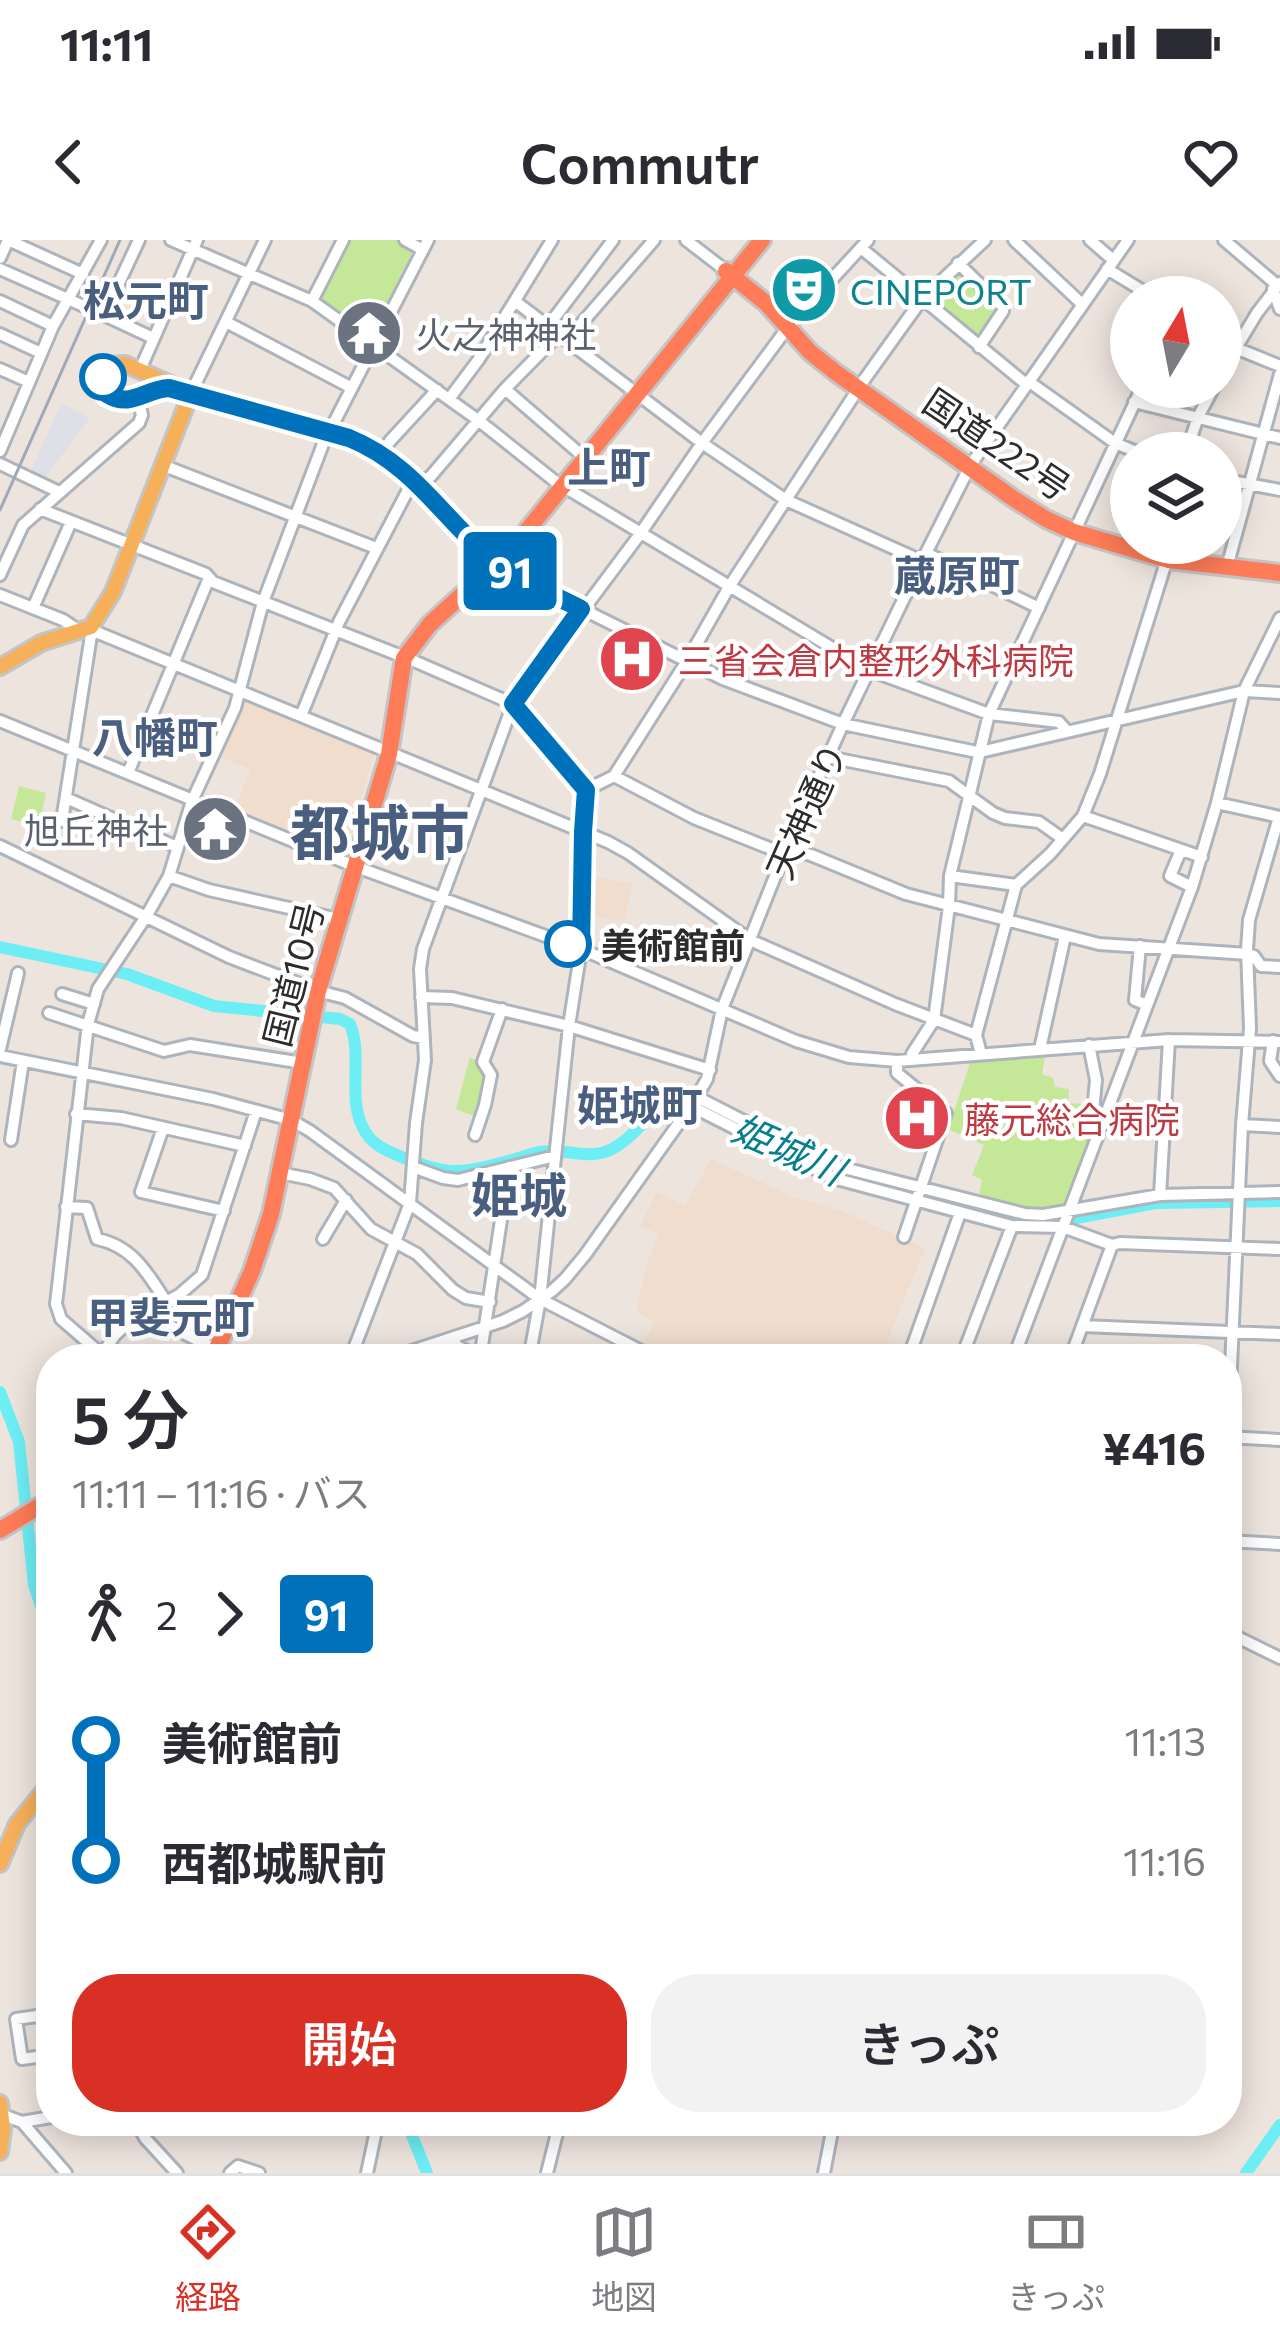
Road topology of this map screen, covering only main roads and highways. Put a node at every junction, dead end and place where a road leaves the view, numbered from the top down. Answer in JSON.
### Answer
{"nodes":[{"id":1,"x":749,"y":240,"type":"edge"},
{"id":2,"x":762,"y":240,"type":"edge"},
{"id":3,"x":729,"y":273,"type":"junction"},
{"id":4,"x":633,"y":392,"type":"junction"},
{"id":5,"x":191,"y":393,"type":"junction"},
{"id":6,"x":560,"y":483,"type":"junction"},
{"id":7,"x":1110,"y":540,"type":"edge"},
{"id":8,"x":495,"y":563,"type":"junction"},
{"id":9,"x":1213,"y":564,"type":"edge"},
{"id":10,"x":1280,"y":574,"type":"edge"},
{"id":11,"x":0,"y":667,"type":"edge"},
{"id":12,"x":219,"y":1344,"type":"edge"},
{"id":13,"x":36,"y":1508,"type":"edge"},
{"id":14,"x":0,"y":1530,"type":"edge"},
{"id":15,"x":36,"y":1800,"type":"edge"},
{"id":16,"x":0,"y":1864,"type":"edge"},
{"id":17,"x":2,"y":2109,"type":"edge"},
{"id":18,"x":0,"y":2152,"type":"edge"}],
"edges":[{"from":1,"to":3,"type":"highway"},
{"from":2,"to":3,"type":"highway"},
{"from":3,"to":4,"type":"highway"},
{"from":3,"to":7,"type":"highway","name":"国道222号"},
{"from":4,"to":6,"type":"highway"},
{"from":4,"to":6,"type":"highway"},
{"from":5,"to":5,"type":"main road"},
{"from":5,"to":8,"type":"main road"},
{"from":5,"to":11,"type":"main road"},
{"from":6,"to":8,"type":"highway"},
{"from":8,"to":12,"type":"highway","name":"国道10号"},
{"from":9,"to":10,"type":"highway","name":"国道222号"},
{"from":13,"to":14,"type":"highway"},
{"from":15,"to":16,"type":"main road"},
{"from":17,"to":18,"type":"main road"}]}
